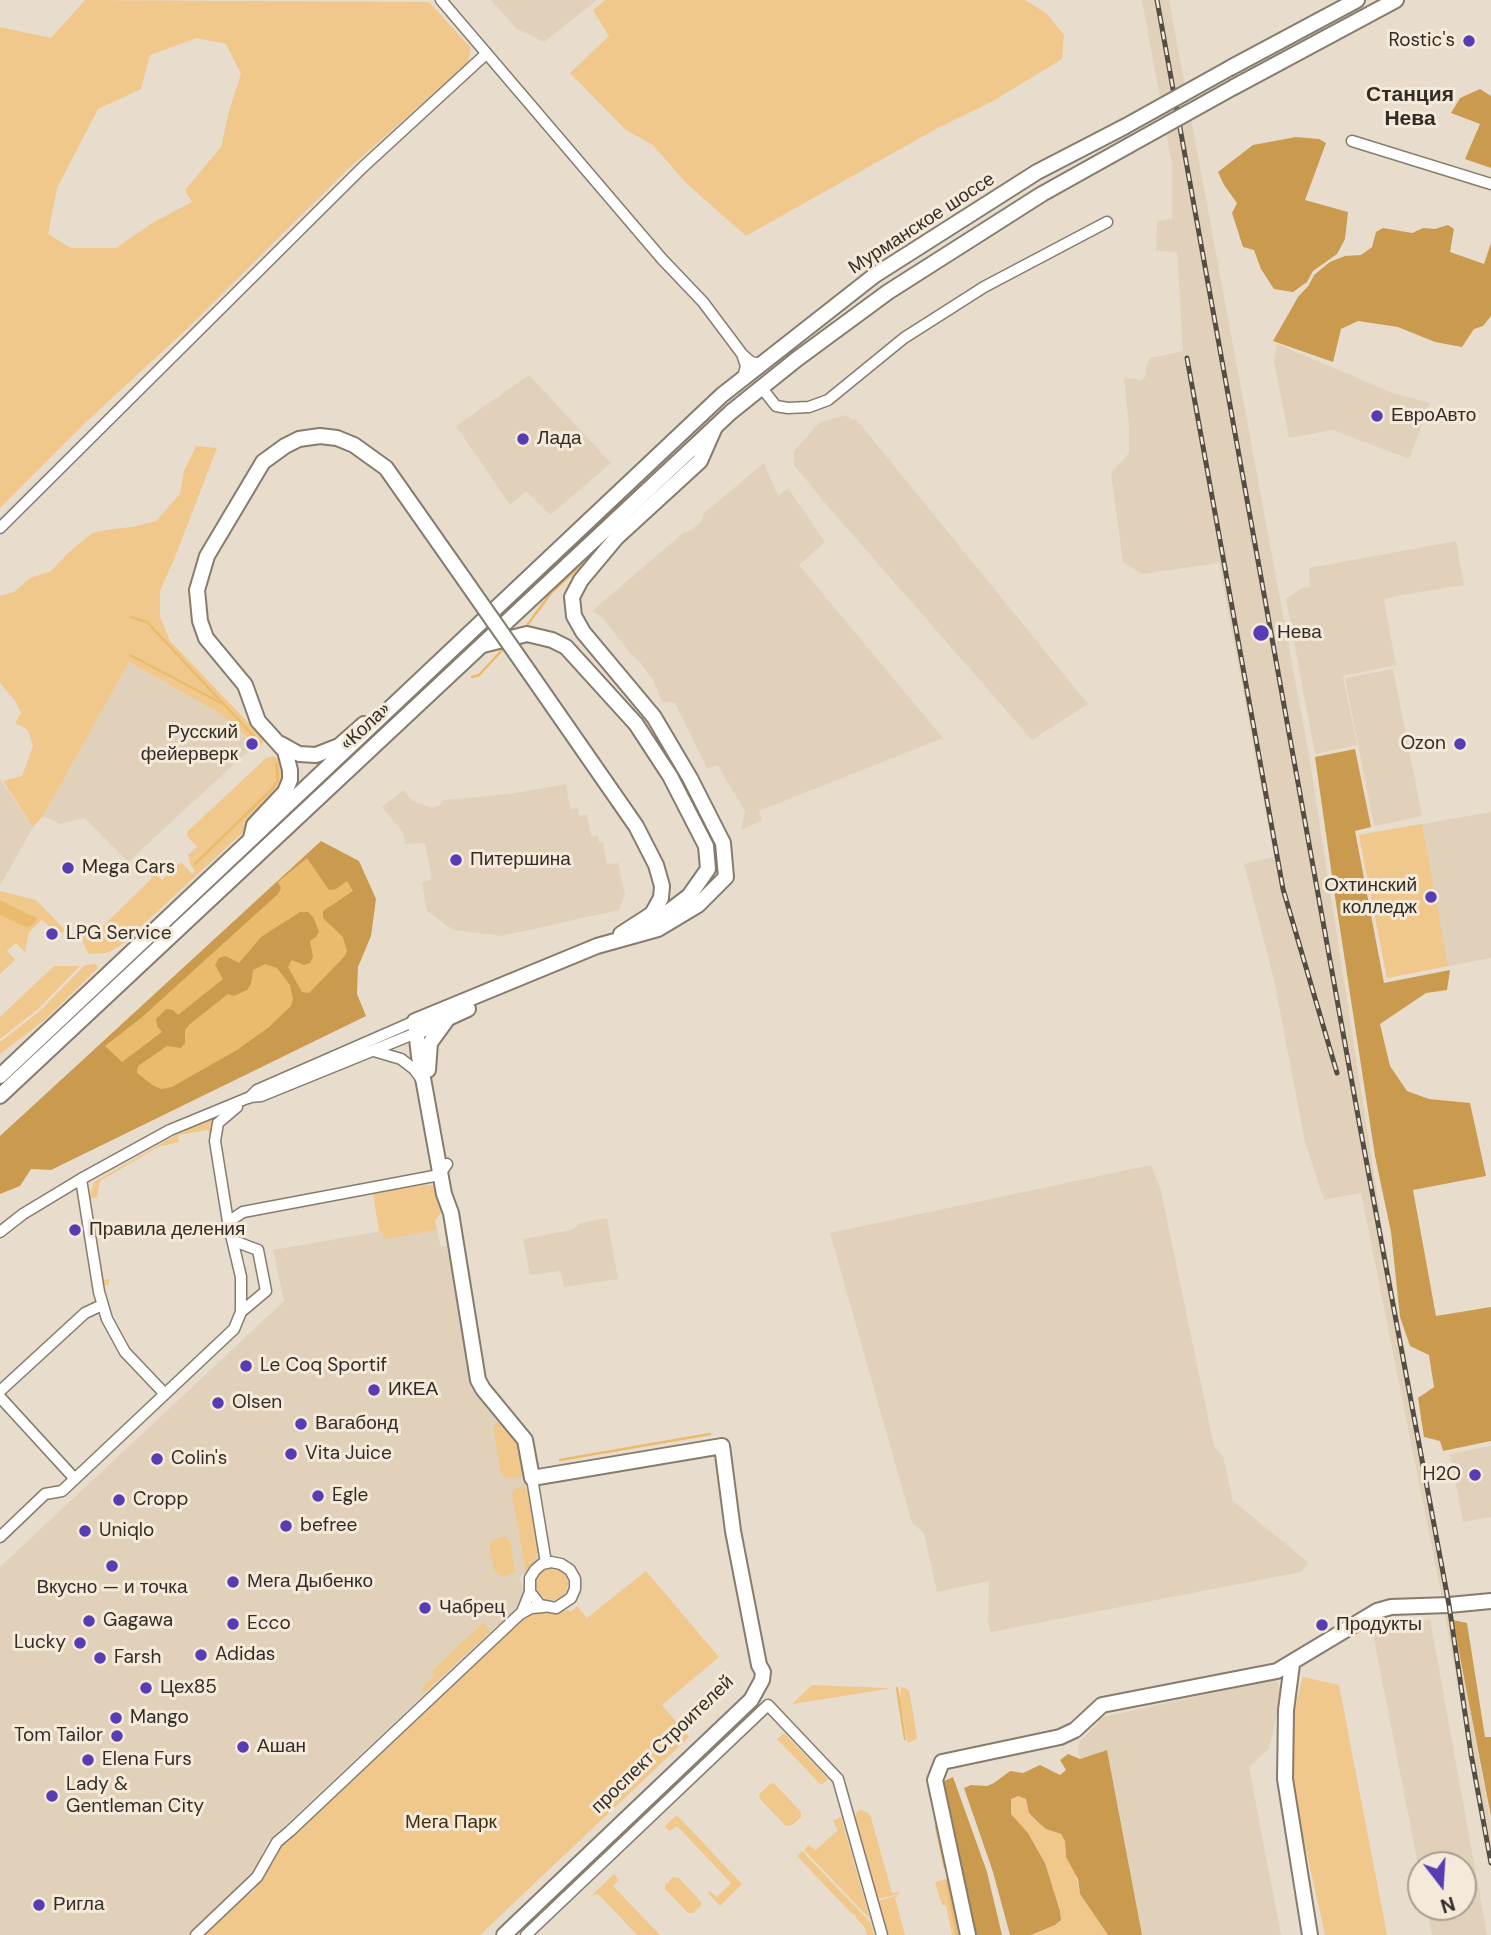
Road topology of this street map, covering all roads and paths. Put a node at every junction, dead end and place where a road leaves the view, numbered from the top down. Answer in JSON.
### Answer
{"nodes":[{"id":1,"x":441,"y":0,"type":"edge"},
{"id":2,"x":1357,"y":0,"type":"edge"},
{"id":3,"x":1396,"y":0,"type":"edge"},
{"id":4,"x":486,"y":54,"type":"junction"},
{"id":5,"x":1352,"y":141,"type":"dead end"},
{"id":6,"x":1491,"y":184,"type":"edge"},
{"id":7,"x":1107,"y":222,"type":"dead end"},
{"id":8,"x":741,"y":354,"type":"junction"},
{"id":9,"x":752,"y":370,"type":"junction"},
{"id":10,"x":761,"y":387,"type":"junction"},
{"id":11,"x":716,"y":426,"type":"junction"},
{"id":12,"x":0,"y":528,"type":"edge"},
{"id":13,"x":482,"y":645,"type":"junction"},
{"id":14,"x":391,"y":706,"type":"junction"},
{"id":15,"x":275,"y":739,"type":"junction"},
{"id":16,"x":251,"y":838,"type":"junction"},
{"id":17,"x":610,"y":942,"type":"junction"},
{"id":18,"x":451,"y":1016,"type":"junction"},
{"id":19,"x":419,"y":1026,"type":"junction"},
{"id":20,"x":373,"y":1051,"type":"junction"},
{"id":21,"x":21,"y":1057,"type":"junction"},
{"id":22,"x":0,"y":1065,"type":"edge"},
{"id":23,"x":0,"y":1076,"type":"edge"},
{"id":24,"x":426,"y":1077,"type":"junction"},
{"id":25,"x":0,"y":1096,"type":"edge"},
{"id":26,"x":250,"y":1097,"type":"junction"},
{"id":27,"x":443,"y":1169,"type":"junction"},
{"id":28,"x":425,"y":1178,"type":"junction"},
{"id":29,"x":81,"y":1179,"type":"junction"},
{"id":30,"x":444,"y":1192,"type":"junction"},
{"id":31,"x":451,"y":1213,"type":"junction"},
{"id":32,"x":228,"y":1222,"type":"junction"},
{"id":33,"x":0,"y":1232,"type":"edge"},
{"id":34,"x":234,"y":1241,"type":"junction"},
{"id":35,"x":102,"y":1305,"type":"junction"},
{"id":36,"x":241,"y":1312,"type":"junction"},
{"id":37,"x":0,"y":1394,"type":"edge"},
{"id":38,"x":164,"y":1394,"type":"junction"},
{"id":39,"x":532,"y":1478,"type":"junction"},
{"id":40,"x":75,"y":1479,"type":"junction"},
{"id":41,"x":0,"y":1537,"type":"edge"},
{"id":42,"x":546,"y":1563,"type":"junction"},
{"id":43,"x":530,"y":1592,"type":"junction"},
{"id":44,"x":1491,"y":1601,"type":"edge"},
{"id":45,"x":544,"y":1607,"type":"junction"},
{"id":46,"x":522,"y":1612,"type":"junction"},
{"id":47,"x":1292,"y":1664,"type":"junction"},
{"id":48,"x":759,"y":1665,"type":"junction"},
{"id":49,"x":196,"y":1935,"type":"edge"},
{"id":50,"x":493,"y":1935,"type":"edge"},
{"id":51,"x":504,"y":1935,"type":"edge"},
{"id":52,"x":526,"y":1935,"type":"edge"},
{"id":53,"x":882,"y":1935,"type":"edge"},
{"id":54,"x":968,"y":1935,"type":"edge"},
{"id":55,"x":1310,"y":1935,"type":"edge"}],
"edges":[{"from":1,"to":4,"type":"street"},
{"from":2,"to":9,"type":"street","name":"Мурманское шоссе","bridge":true},
{"from":3,"to":10,"type":"street","name":"Мурманское шоссе","bridge":true},
{"from":4,"to":8,"type":"street"},
{"from":4,"to":12,"type":"street"},
{"from":5,"to":6,"type":"street"},
{"from":7,"to":10,"type":"street"},
{"from":8,"to":9,"type":"street"},
{"from":8,"to":9,"type":"street"},
{"from":9,"to":14,"type":"street","name":"«Кола»"},
{"from":10,"to":11,"type":"street","name":"«Кола»"},
{"from":11,"to":13,"type":"street","name":"«Кола»"},
{"from":11,"to":17,"type":"street"},
{"from":13,"to":17,"type":"street"},
{"from":13,"to":25,"type":"street","name":"«Кола»"},
{"from":14,"to":15,"type":"street"},
{"from":14,"to":16,"type":"street","name":"«Кола»"},
{"from":15,"to":16,"type":"street"},
{"from":15,"to":17,"type":"street","bridge":true},
{"from":16,"to":21,"type":"street","name":"«Кола»"},
{"from":17,"to":18,"type":"street"},
{"from":17,"to":19,"type":"street"},
{"from":18,"to":19,"type":"street"},
{"from":18,"to":24,"type":"street"},
{"from":19,"to":20,"type":"street"},
{"from":19,"to":24,"type":"street"},
{"from":19,"to":26,"type":"street"},
{"from":20,"to":24,"type":"street"},
{"from":20,"to":26,"type":"street"},
{"from":21,"to":22,"type":"street"},
{"from":21,"to":23,"type":"street","name":"«Кола»"},
{"from":24,"to":27,"type":"street"},
{"from":26,"to":29,"type":"street"},
{"from":26,"to":32,"type":"street"},
{"from":27,"to":28,"type":"street"},
{"from":27,"to":30,"type":"street"},
{"from":27,"to":31,"type":"street"},
{"from":28,"to":30,"type":"street"},
{"from":28,"to":32,"type":"street"},
{"from":29,"to":33,"type":"street"},
{"from":29,"to":35,"type":"street"},
{"from":30,"to":31,"type":"street"},
{"from":31,"to":39,"type":"street"},
{"from":32,"to":34,"type":"street"},
{"from":34,"to":36,"type":"street"},
{"from":34,"to":36,"type":"street"},
{"from":35,"to":37,"type":"street"},
{"from":35,"to":38,"type":"street"},
{"from":36,"to":38,"type":"street"},
{"from":37,"to":40,"type":"street"},
{"from":38,"to":40,"type":"street"},
{"from":39,"to":42,"type":"street"},
{"from":39,"to":48,"type":"street"},
{"from":40,"to":41,"type":"street"},
{"from":42,"to":43,"type":"street"},
{"from":42,"to":45,"type":"street"},
{"from":43,"to":45,"type":"street"},
{"from":43,"to":46,"type":"street"},
{"from":44,"to":47,"type":"street"},
{"from":45,"to":46,"type":"street"},
{"from":46,"to":49,"type":"street"},
{"from":47,"to":54,"type":"street"},
{"from":47,"to":55,"type":"street"},
{"from":48,"to":50,"type":"street","name":"проспект Строителей"},
{"from":48,"to":51,"type":"street","name":"проспект Строителей"},
{"from":52,"to":53,"type":"street"}]}
